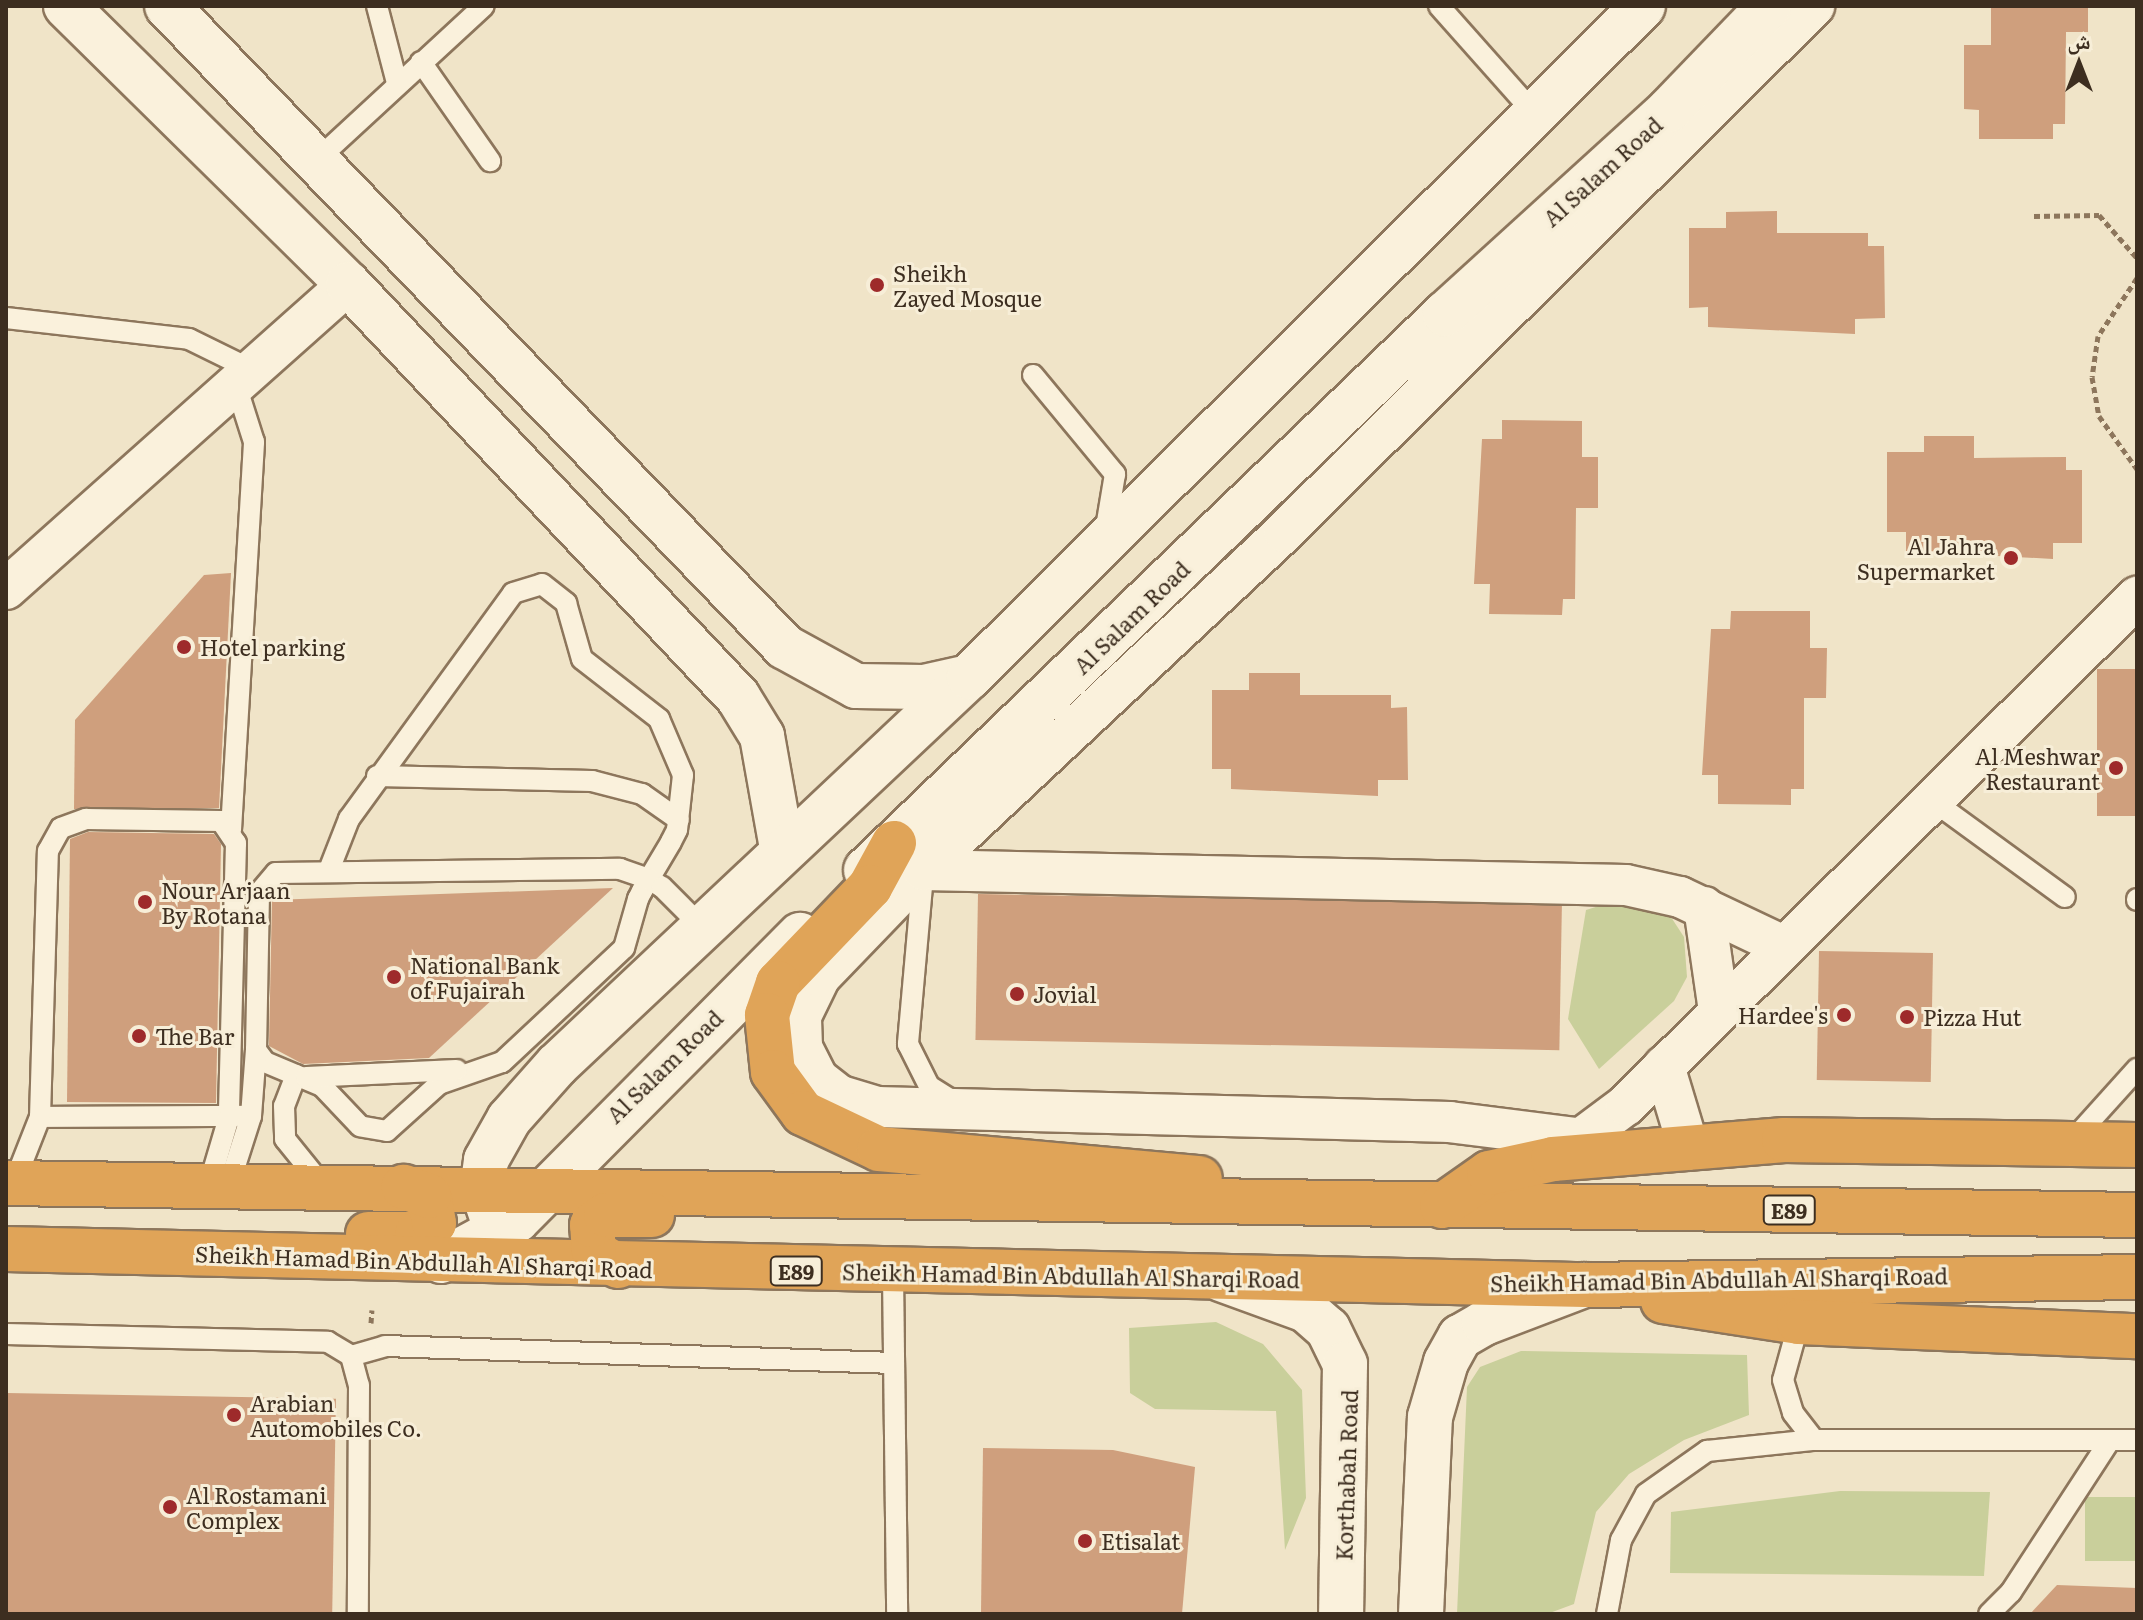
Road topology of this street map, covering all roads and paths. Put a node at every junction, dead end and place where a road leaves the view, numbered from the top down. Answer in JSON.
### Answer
{"nodes":[{"id":1,"x":66,"y":6,"type":"edge"},
{"id":2,"x":167,"y":6,"type":"edge"},
{"id":3,"x":377,"y":6,"type":"edge"},
{"id":4,"x":484,"y":6,"type":"edge"},
{"id":5,"x":1439,"y":6,"type":"edge"},
{"id":6,"x":1643,"y":6,"type":"edge"},
{"id":7,"x":1769,"y":6,"type":"edge"},
{"id":8,"x":1814,"y":6,"type":"edge"},
{"id":9,"x":421,"y":62,"type":"junction"},
{"id":10,"x":397,"y":83,"type":"junction"},
{"id":11,"x":1534,"y":113,"type":"junction"},
{"id":12,"x":319,"y":158,"type":"junction"},
{"id":13,"x":490,"y":161,"type":"dead end"},
{"id":14,"x":2034,"y":216,"type":"dead end"},
{"id":15,"x":2137,"y":258,"type":"edge"},
{"id":16,"x":2137,"y":278,"type":"edge"},
{"id":17,"x":348,"y":284,"type":"junction"},
{"id":18,"x":1445,"y":314,"type":"junction"},
{"id":19,"x":6,"y":318,"type":"edge"},
{"id":20,"x":1455,"y":366,"type":"junction"},
{"id":21,"x":1033,"y":375,"type":"dead end"},
{"id":22,"x":243,"y":376,"type":"junction"},
{"id":23,"x":593,"y":453,"type":"junction"},
{"id":24,"x":2137,"y":469,"type":"edge"},
{"id":25,"x":537,"y":480,"type":"junction"},
{"id":26,"x":1104,"y":536,"type":"junction"},
{"id":27,"x":6,"y":589,"type":"edge"},
{"id":28,"x":2137,"y":597,"type":"edge"},
{"id":29,"x":969,"y":677,"type":"junction"},
{"id":30,"x":377,"y":776,"type":"junction"},
{"id":31,"x":1929,"y":798,"type":"junction"},
{"id":32,"x":679,"y":820,"type":"junction"},
{"id":33,"x":231,"y":830,"type":"junction"},
{"id":34,"x":782,"y":848,"type":"junction"},
{"id":35,"x":909,"y":857,"type":"junction"},
{"id":36,"x":329,"y":870,"type":"junction"},
{"id":37,"x":649,"y":879,"type":"junction"},
{"id":38,"x":2065,"y":897,"type":"dead end"},
{"id":39,"x":1704,"y":907,"type":"junction"},
{"id":40,"x":702,"y":927,"type":"junction"},
{"id":41,"x":1783,"y":946,"type":"junction"},
{"id":42,"x":1719,"y":1011,"type":"junction"},
{"id":43,"x":256,"y":1050,"type":"junction"},
{"id":44,"x":1664,"y":1066,"type":"junction"},
{"id":45,"x":490,"y":1069,"type":"junction"},
{"id":46,"x":2137,"y":1069,"type":"edge"},
{"id":47,"x":301,"y":1076,"type":"junction"},
{"id":48,"x":966,"y":1108,"type":"junction"},
{"id":49,"x":251,"y":1116,"type":"junction"},
{"id":50,"x":40,"y":1117,"type":"junction"},
{"id":51,"x":229,"y":1117,"type":"junction"},
{"id":52,"x":2068,"y":1144,"type":"junction"},
{"id":53,"x":2137,"y":1145,"type":"edge"},
{"id":54,"x":1568,"y":1149,"type":"junction"},
{"id":55,"x":1689,"y":1149,"type":"junction"},
{"id":56,"x":9,"y":1176,"type":"edge"},
{"id":57,"x":219,"y":1185,"type":"junction"},
{"id":58,"x":326,"y":1185,"type":"junction"},
{"id":59,"x":404,"y":1187,"type":"junction"},
{"id":60,"x":482,"y":1189,"type":"junction"},
{"id":61,"x":545,"y":1190,"type":"junction"},
{"id":62,"x":1221,"y":1203,"type":"junction"},
{"id":63,"x":1336,"y":1205,"type":"junction"},
{"id":64,"x":1442,"y":1206,"type":"junction"},
{"id":65,"x":2137,"y":1215,"type":"edge"},
{"id":66,"x":6,"y":1230,"type":"edge"},
{"id":67,"x":500,"y":1233,"type":"junction"},
{"id":68,"x":6,"y":1249,"type":"edge"},
{"id":69,"x":441,"y":1261,"type":"junction"},
{"id":70,"x":547,"y":1263,"type":"junction"},
{"id":71,"x":618,"y":1266,"type":"junction"},
{"id":72,"x":893,"y":1273,"type":"junction"},
{"id":73,"x":1208,"y":1275,"type":"junction"},
{"id":74,"x":2137,"y":1277,"type":"edge"},
{"id":75,"x":1586,"y":1285,"type":"junction"},
{"id":76,"x":1799,"y":1322,"type":"junction"},
{"id":77,"x":6,"y":1334,"type":"edge"},
{"id":78,"x":2137,"y":1336,"type":"edge"},
{"id":79,"x":351,"y":1356,"type":"junction"},
{"id":80,"x":894,"y":1363,"type":"junction"},
{"id":81,"x":1814,"y":1440,"type":"junction"},
{"id":82,"x":2110,"y":1440,"type":"junction"},
{"id":83,"x":2137,"y":1440,"type":"edge"},
{"id":84,"x":358,"y":1614,"type":"edge"},
{"id":85,"x":897,"y":1614,"type":"edge"},
{"id":86,"x":1341,"y":1614,"type":"edge"},
{"id":87,"x":1421,"y":1614,"type":"edge"},
{"id":88,"x":1607,"y":1614,"type":"edge"},
{"id":89,"x":1989,"y":1614,"type":"edge"}],
"edges":[{"from":1,"to":17,"type":"main road"},
{"from":2,"to":12,"type":"main road"},
{"from":3,"to":10,"type":"lane"},
{"from":4,"to":9,"type":"lane"},
{"from":5,"to":11,"type":"lane"},
{"from":6,"to":11,"type":"main road"},
{"from":7,"to":18,"type":"main road","name":"Al Salam Road"},
{"from":8,"to":20,"type":"street"},
{"from":9,"to":10,"type":"lane"},
{"from":9,"to":13,"type":"lane"},
{"from":10,"to":12,"type":"lane"},
{"from":11,"to":26,"type":"main road"},
{"from":12,"to":23,"type":"main road"},
{"from":14,"to":15,"type":"path"},
{"from":16,"to":24,"type":"path"},
{"from":17,"to":22,"type":"street"},
{"from":17,"to":25,"type":"main road"},
{"from":18,"to":20,"type":"street"},
{"from":18,"to":35,"type":"main road","name":"Al Salam Road"},
{"from":19,"to":22,"type":"lane"},
{"from":20,"to":35,"type":"street"},
{"from":21,"to":26,"type":"lane"},
{"from":22,"to":27,"type":"street"},
{"from":22,"to":33,"type":"lane"},
{"from":23,"to":25,"type":"main road"},
{"from":23,"to":29,"type":"main road"},
{"from":25,"to":34,"type":"main road"},
{"from":26,"to":29,"type":"main road"},
{"from":28,"to":31,"type":"street"},
{"from":29,"to":34,"type":"main road"},
{"from":30,"to":32,"type":"lane"},
{"from":30,"to":32,"type":"lane"},
{"from":30,"to":36,"type":"lane"},
{"from":31,"to":38,"type":"lane"},
{"from":31,"to":41,"type":"street"},
{"from":32,"to":37,"type":"lane"},
{"from":33,"to":50,"type":"lane"},
{"from":33,"to":51,"type":"lane"},
{"from":34,"to":40,"type":"main road"},
{"from":35,"to":39,"type":"street"},
{"from":35,"to":48,"type":"lane"},
{"from":35,"to":48,"type":"street"},
{"from":35,"to":61,"type":"main road","name":"Al Salam Road"},
{"from":35,"to":63,"type":"highway"},
{"from":36,"to":37,"type":"lane"},
{"from":36,"to":43,"type":"lane"},
{"from":37,"to":40,"type":"lane"},
{"from":37,"to":45,"type":"lane"},
{"from":39,"to":41,"type":"street"},
{"from":39,"to":42,"type":"street"},
{"from":40,"to":60,"type":"main road"},
{"from":41,"to":42,"type":"street"},
{"from":42,"to":44,"type":"street"},
{"from":43,"to":47,"type":"lane"},
{"from":43,"to":49,"type":"lane"},
{"from":44,"to":54,"type":"street"},
{"from":44,"to":55,"type":"street"},
{"from":45,"to":47,"type":"lane"},
{"from":45,"to":47,"type":"lane"},
{"from":46,"to":52,"type":"lane"},
{"from":47,"to":58,"type":"lane"},
{"from":48,"to":54,"type":"street"},
{"from":49,"to":51,"type":"lane"},
{"from":49,"to":57,"type":"lane"},
{"from":50,"to":51,"type":"lane"},
{"from":50,"to":56,"type":"lane"},
{"from":51,"to":57,"type":"lane"},
{"from":52,"to":53,"type":"highway"},
{"from":52,"to":55,"type":"highway"},
{"from":54,"to":55,"type":"highway"},
{"from":54,"to":64,"type":"highway"},
{"from":56,"to":57,"type":"highway","number":"E89"},
{"from":57,"to":58,"type":"highway","number":"E89"},
{"from":58,"to":59,"type":"highway","number":"E89"},
{"from":59,"to":60,"type":"highway","number":"E89"},
{"from":59,"to":66,"type":"highway"},
{"from":60,"to":61,"type":"highway","number":"E89"},
{"from":60,"to":67,"type":"main road"},
{"from":61,"to":62,"type":"highway","number":"E89"},
{"from":61,"to":67,"type":"main road","name":"Al Salam Road"},
{"from":62,"to":63,"type":"highway","number":"E89"},
{"from":62,"to":71,"type":"highway"},
{"from":63,"to":64,"type":"highway","number":"E89"},
{"from":64,"to":65,"type":"highway","number":"E89"},
{"from":67,"to":69,"type":"main road","name":"Al Salam Road"},
{"from":67,"to":70,"type":"main road"},
{"from":68,"to":69,"type":"highway","name":"Sheikh Hamad Bin Abdullah Al Sharqi Road","number":"E89"},
{"from":69,"to":70,"type":"highway","name":"Sheikh Hamad Bin Abdullah Al Sharqi Road","number":"E89"},
{"from":70,"to":71,"type":"highway","name":"Sheikh Hamad Bin Abdullah Al Sharqi Road","number":"E89"},
{"from":71,"to":72,"type":"highway","name":"Sheikh Hamad Bin Abdullah Al Sharqi Road","number":"E89"},
{"from":72,"to":73,"type":"highway","name":"Sheikh Hamad Bin Abdullah Al Sharqi Road","number":"E89"},
{"from":72,"to":80,"type":"lane"},
{"from":73,"to":75,"type":"highway","name":"Sheikh Hamad Bin Abdullah Al Sharqi Road","number":"E89"},
{"from":73,"to":86,"type":"main road","name":"Korthabah Road"},
{"from":74,"to":75,"type":"highway","name":"Sheikh Hamad Bin Abdullah Al Sharqi Road","number":"E89"},
{"from":75,"to":76,"type":"highway"},
{"from":75,"to":87,"type":"main road"},
{"from":76,"to":78,"type":"highway"},
{"from":76,"to":81,"type":"lane"},
{"from":77,"to":79,"type":"lane"},
{"from":79,"to":80,"type":"lane"},
{"from":79,"to":84,"type":"lane"},
{"from":80,"to":85,"type":"lane"},
{"from":81,"to":82,"type":"lane"},
{"from":81,"to":88,"type":"lane"},
{"from":82,"to":83,"type":"lane"},
{"from":82,"to":89,"type":"lane"}]}
